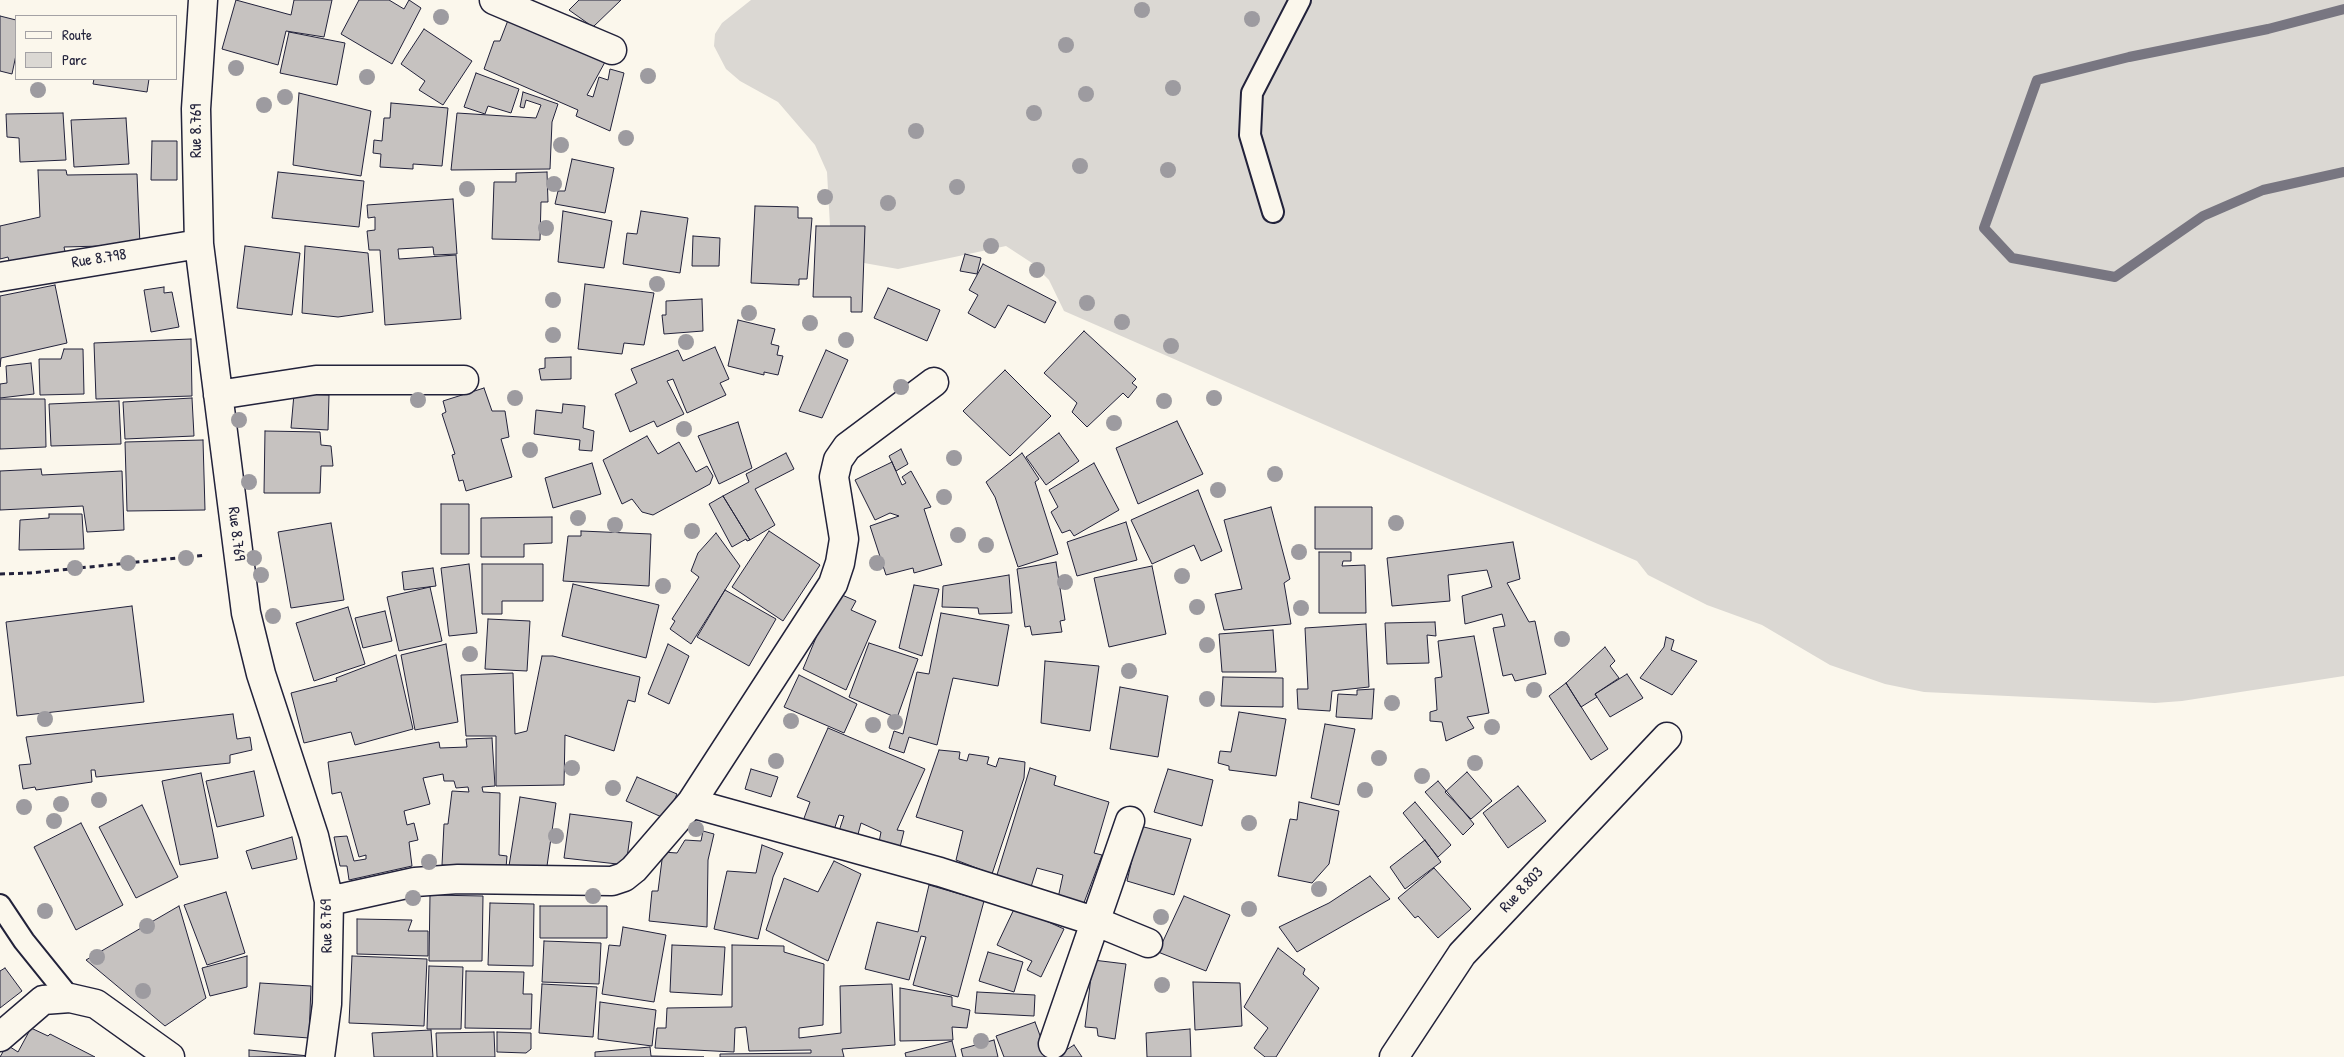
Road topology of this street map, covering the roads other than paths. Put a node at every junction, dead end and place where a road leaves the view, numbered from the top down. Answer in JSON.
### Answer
{"nodes":[{"id":1,"x":200,"y":0,"type":"edge"},
{"id":2,"x":494,"y":0,"type":"edge"},
{"id":3,"x":1300,"y":0,"type":"edge"},
{"id":4,"x":612,"y":50,"type":"dead end"},
{"id":5,"x":1274,"y":212,"type":"dead end"},
{"id":6,"x":199,"y":244,"type":"junction"},
{"id":7,"x":0,"y":276,"type":"edge"},
{"id":8,"x":464,"y":380,"type":"dead end"},
{"id":9,"x":934,"y":382,"type":"dead end"},
{"id":10,"x":218,"y":395,"type":"junction"},
{"id":11,"x":1667,"y":737,"type":"dead end"},
{"id":12,"x":691,"y":803,"type":"junction"},
{"id":13,"x":1130,"y":821,"type":"dead end"},
{"id":14,"x":329,"y":901,"type":"junction"},
{"id":15,"x":0,"y":905,"type":"edge"},
{"id":16,"x":1097,"y":922,"type":"junction"},
{"id":17,"x":1148,"y":943,"type":"dead end"},
{"id":18,"x":70,"y":998,"type":"junction"},
{"id":19,"x":0,"y":1037,"type":"edge"},
{"id":20,"x":1052,"y":1044,"type":"dead end"},
{"id":21,"x":170,"y":1057,"type":"edge"},
{"id":22,"x":320,"y":1057,"type":"edge"},
{"id":23,"x":1394,"y":1057,"type":"edge"}],
"edges":[{"from":1,"to":6,"type":"street","name":"Rue 8.769"},
{"from":2,"to":4,"type":"street"},
{"from":3,"to":5,"type":"lane"},
{"from":6,"to":7,"type":"street","name":"Rue 8.798"},
{"from":6,"to":10,"type":"street","name":"Rue 8.769"},
{"from":8,"to":10,"type":"street"},
{"from":9,"to":12,"type":"street"},
{"from":10,"to":14,"type":"street","name":"Rue 8.769"},
{"from":11,"to":23,"type":"street","name":"Rue 8.803"},
{"from":12,"to":14,"type":"street"},
{"from":12,"to":16,"type":"street"},
{"from":13,"to":16,"type":"street"},
{"from":14,"to":22,"type":"street","name":"Rue 8.769"},
{"from":15,"to":18,"type":"lane"},
{"from":16,"to":17,"type":"street"},
{"from":16,"to":20,"type":"street"},
{"from":18,"to":19,"type":"street"},
{"from":18,"to":21,"type":"street"}]}
